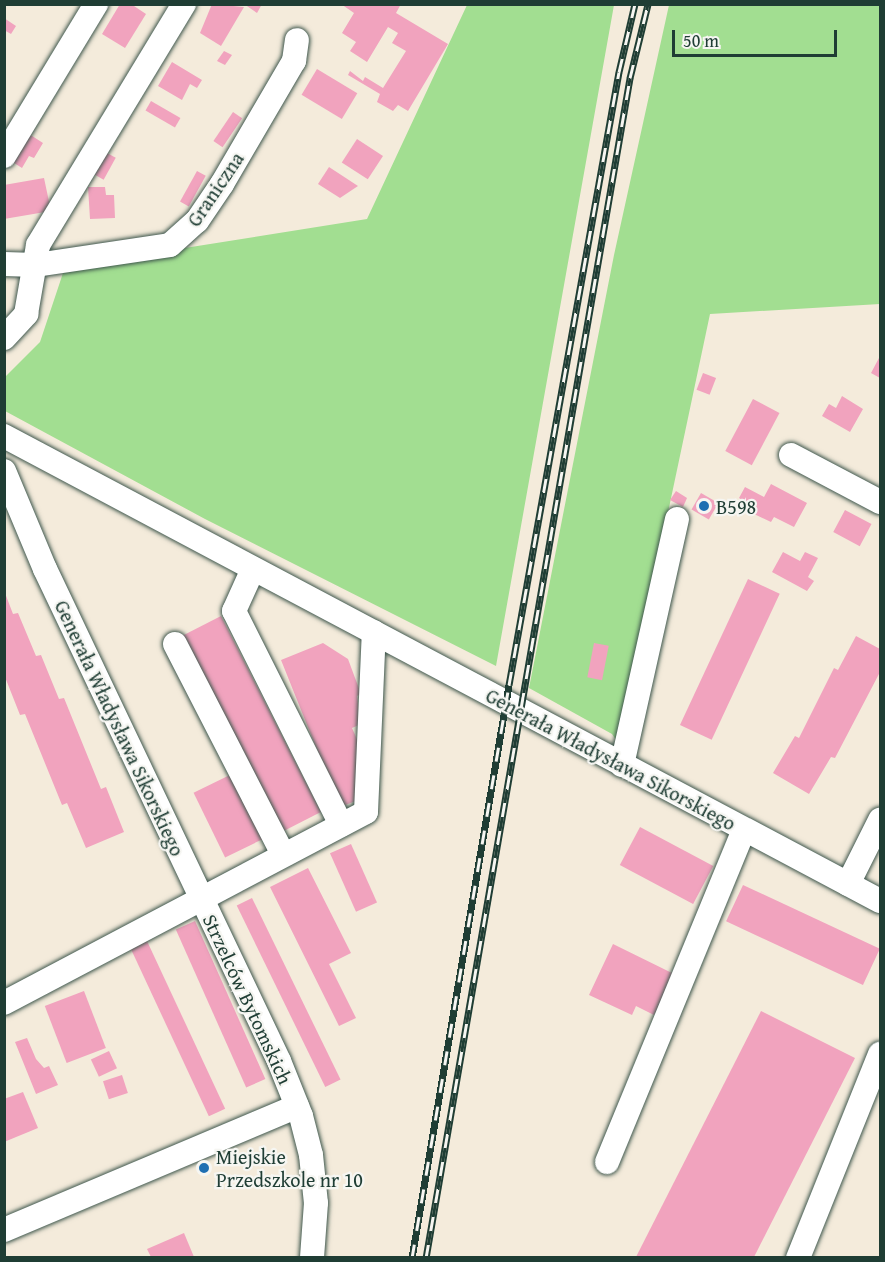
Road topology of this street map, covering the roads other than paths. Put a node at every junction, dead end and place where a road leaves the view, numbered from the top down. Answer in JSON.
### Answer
{"nodes":[{"id":1,"x":96,"y":4,"type":"edge"},
{"id":2,"x":184,"y":4,"type":"edge"},
{"id":3,"x":297,"y":40,"type":"dead end"},
{"id":4,"x":4,"y":156,"type":"edge"},
{"id":5,"x":4,"y":264,"type":"edge"},
{"id":6,"x":36,"y":264,"type":"junction"},
{"id":7,"x":4,"y":338,"type":"edge"},
{"id":8,"x":7,"y":437,"type":"edge"},
{"id":9,"x":791,"y":455,"type":"dead end"},
{"id":10,"x":4,"y":470,"type":"edge"},
{"id":11,"x":880,"y":502,"type":"edge"},
{"id":12,"x":676,"y":519,"type":"dead end"},
{"id":13,"x":253,"y":569,"type":"junction"},
{"id":14,"x":374,"y":632,"type":"junction"},
{"id":15,"x":175,"y":644,"type":"dead end"},
{"id":16,"x":622,"y":765,"type":"junction"},
{"id":17,"x":880,"y":820,"type":"edge"},
{"id":18,"x":341,"y":825,"type":"junction"},
{"id":19,"x":744,"y":830,"type":"junction"},
{"id":20,"x":283,"y":854,"type":"junction"},
{"id":21,"x":848,"y":884,"type":"junction"},
{"id":22,"x":200,"y":898,"type":"junction"},
{"id":23,"x":880,"y":902,"type":"edge"},
{"id":24,"x":4,"y":1003,"type":"edge"},
{"id":25,"x":880,"y":1054,"type":"edge"},
{"id":26,"x":297,"y":1106,"type":"junction"},
{"id":27,"x":607,"y":1162,"type":"dead end"},
{"id":28,"x":4,"y":1230,"type":"edge"},
{"id":29,"x":312,"y":1257,"type":"edge"},
{"id":30,"x":798,"y":1257,"type":"edge"}],
"edges":[{"from":1,"to":4,"type":"street"},
{"from":2,"to":6,"type":"street"},
{"from":3,"to":6,"type":"street","name":"Graniczna"},
{"from":5,"to":6,"type":"street","name":"Graniczna"},
{"from":6,"to":7,"type":"street"},
{"from":8,"to":10,"type":"street","name":"Generała Władysława Sikorskiego"},
{"from":8,"to":13,"type":"street","name":"Generała Władysława Sikorskiego"},
{"from":9,"to":11,"type":"street"},
{"from":10,"to":22,"type":"street","name":"Generała Władysława Sikorskiego"},
{"from":12,"to":16,"type":"street"},
{"from":13,"to":14,"type":"street","name":"Generała Władysława Sikorskiego"},
{"from":13,"to":18,"type":"street"},
{"from":14,"to":16,"type":"street","name":"Generała Władysława Sikorskiego"},
{"from":14,"to":18,"type":"street"},
{"from":15,"to":20,"type":"street"},
{"from":16,"to":19,"type":"street","name":"Generała Władysława Sikorskiego"},
{"from":17,"to":21,"type":"street"},
{"from":18,"to":20,"type":"street"},
{"from":19,"to":21,"type":"street","name":"Generała Władysława Sikorskiego"},
{"from":19,"to":27,"type":"street"},
{"from":20,"to":22,"type":"street"},
{"from":21,"to":23,"type":"street","name":"Generała Władysława Sikorskiego"},
{"from":22,"to":24,"type":"street","name":"Strzelców Bytomskich"},
{"from":22,"to":26,"type":"street","name":"Strzelców Bytomskich"},
{"from":25,"to":30,"type":"street"},
{"from":26,"to":28,"type":"street","name":"Strzelców Bytomskich"},
{"from":26,"to":29,"type":"street","name":"Strzelców Bytomskich"}]}
